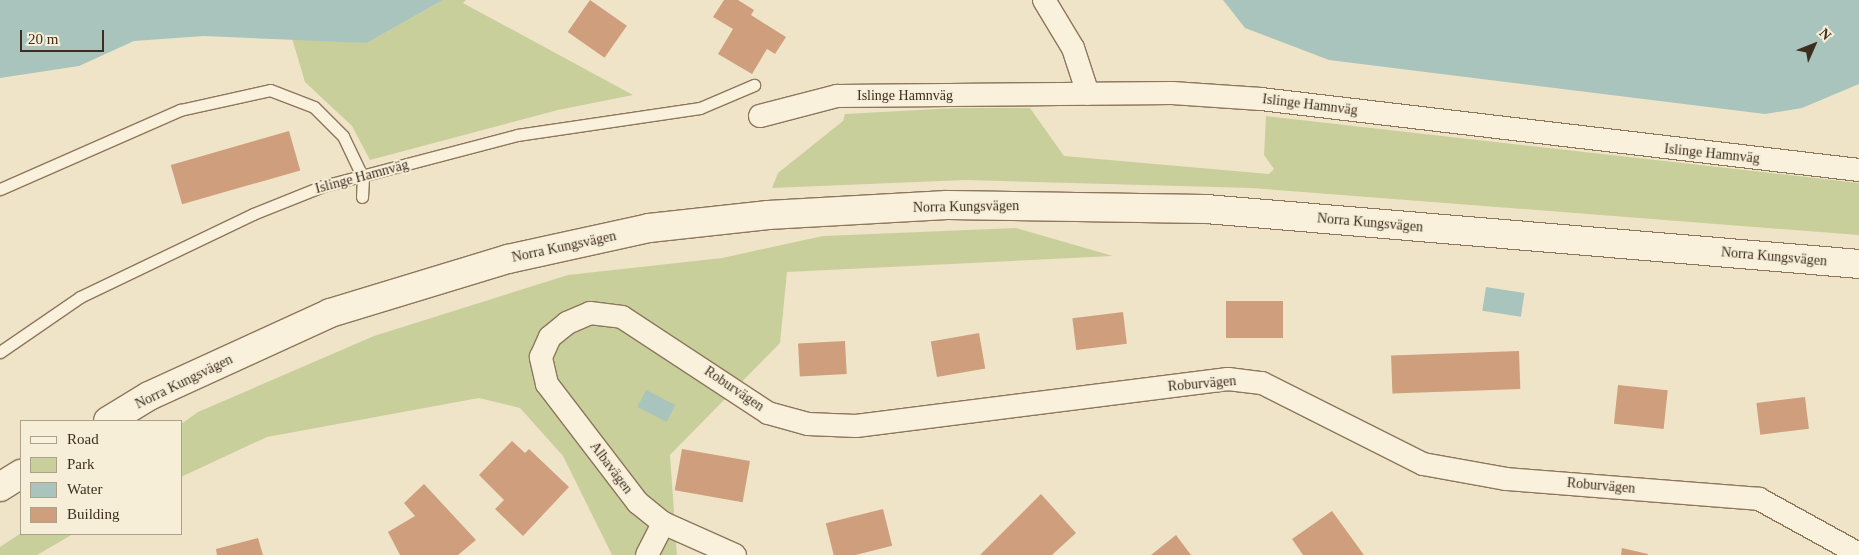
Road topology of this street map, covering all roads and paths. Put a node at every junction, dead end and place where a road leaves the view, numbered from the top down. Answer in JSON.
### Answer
{"nodes":[{"id":1,"x":1044,"y":0,"type":"edge"},
{"id":2,"x":754,"y":85,"type":"dead end"},
{"id":3,"x":1088,"y":94,"type":"junction"},
{"id":4,"x":760,"y":116,"type":"dead end"},
{"id":5,"x":1859,"y":170,"type":"edge"},
{"id":6,"x":363,"y":178,"type":"junction"},
{"id":7,"x":0,"y":189,"type":"edge"},
{"id":8,"x":362,"y":197,"type":"dead end"},
{"id":9,"x":1859,"y":264,"type":"edge"},
{"id":10,"x":550,"y":337,"type":"joint"},
{"id":11,"x":0,"y":352,"type":"edge"},
{"id":12,"x":110,"y":420,"type":"edge"},
{"id":13,"x":20,"y":475,"type":"edge"},
{"id":14,"x":0,"y":487,"type":"edge"},
{"id":15,"x":663,"y":523,"type":"junction"},
{"id":16,"x":1859,"y":554,"type":"edge"},
{"id":17,"x":647,"y":555,"type":"edge"},
{"id":18,"x":735,"y":555,"type":"edge"}],
"edges":[{"from":1,"to":3,"type":"street"},
{"from":2,"to":6,"type":"lane","name":"Islinge Hamnväg"},
{"from":3,"to":4,"type":"street","name":"Islinge Hamnväg"},
{"from":3,"to":5,"type":"street","name":"Islinge Hamnväg"},
{"from":6,"to":7,"type":"lane"},
{"from":6,"to":8,"type":"lane"},
{"from":6,"to":11,"type":"lane","name":"Islinge Hamnväg"},
{"from":9,"to":12,"type":"main road","name":"Norra Kungsvägen"},
{"from":10,"to":15,"type":"street","name":"Albavägen"},
{"from":10,"to":16,"type":"street","name":"Roburvägen"},
{"from":13,"to":14,"type":"main road"},
{"from":15,"to":17,"type":"street"},
{"from":15,"to":18,"type":"street","name":"Albavägen"}]}
